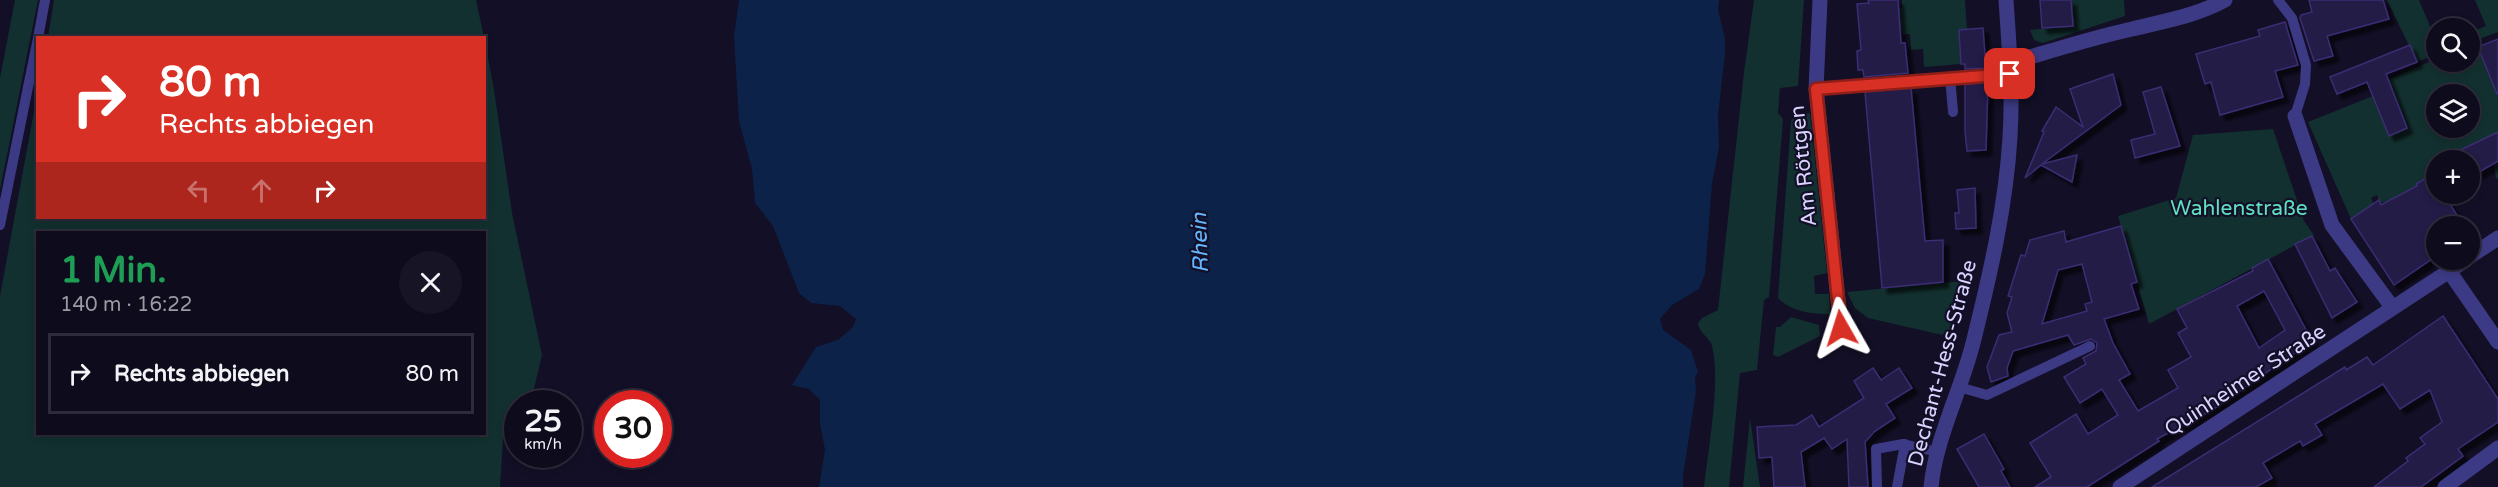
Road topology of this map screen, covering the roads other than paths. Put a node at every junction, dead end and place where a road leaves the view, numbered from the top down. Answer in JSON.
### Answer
{"nodes":[{"id":1,"x":45,"y":0,"type":"edge"},
{"id":2,"x":1820,"y":0,"type":"edge"},
{"id":3,"x":2006,"y":0,"type":"edge"},
{"id":4,"x":2225,"y":0,"type":"edge"},
{"id":5,"x":2278,"y":0,"type":"edge"},
{"id":6,"x":38,"y":36,"type":"edge"},
{"id":7,"x":36,"y":48,"type":"edge"},
{"id":8,"x":2010,"y":68,"type":"junction"},
{"id":9,"x":1950,"y":77,"type":"junction"},
{"id":10,"x":1816,"y":89,"type":"junction"},
{"id":11,"x":1953,"y":112,"type":"dead end"},
{"id":12,"x":2295,"y":116,"type":"joint"},
{"id":13,"x":0,"y":225,"type":"edge"},
{"id":14,"x":2498,"y":238,"type":"edge"},
{"id":15,"x":2480,"y":250,"type":"edge"},
{"id":16,"x":2450,"y":271,"type":"joint"},
{"id":17,"x":2392,"y":307,"type":"junction"},
{"id":18,"x":1841,"y":328,"type":"dead end"},
{"id":19,"x":2498,"y":342,"type":"edge"},
{"id":20,"x":2090,"y":346,"type":"dead end"},
{"id":21,"x":1959,"y":387,"type":"junction"},
{"id":22,"x":1905,"y":444,"type":"junction"},
{"id":23,"x":2498,"y":448,"type":"edge"},
{"id":24,"x":1938,"y":452,"type":"junction"},
{"id":25,"x":1877,"y":487,"type":"edge"},
{"id":26,"x":1898,"y":487,"type":"edge"},
{"id":27,"x":1931,"y":487,"type":"edge"},
{"id":28,"x":2120,"y":487,"type":"edge"},
{"id":29,"x":2445,"y":487,"type":"edge"}],
"edges":[{"from":1,"to":6,"type":"lane"},
{"from":2,"to":10,"type":"street","name":"Am Röttgen"},
{"from":3,"to":8,"type":"street","name":"Dechant-Hess-Straße"},
{"from":4,"to":8,"type":"street"},
{"from":5,"to":12,"type":"lane"},
{"from":7,"to":13,"type":"lane"},
{"from":8,"to":9,"type":"lane"},
{"from":8,"to":21,"type":"street","name":"Dechant-Hess-Straße"},
{"from":9,"to":10,"type":"lane"},
{"from":9,"to":11,"type":"lane"},
{"from":10,"to":18,"type":"street","name":"Am Röttgen"},
{"from":12,"to":17,"type":"street"},
{"from":14,"to":15,"type":"street","name":"Quinheimer Straße"},
{"from":16,"to":17,"type":"street","name":"Quinheimer Straße"},
{"from":16,"to":19,"type":"street"},
{"from":17,"to":28,"type":"street","name":"Quinheimer Straße"},
{"from":20,"to":21,"type":"lane"},
{"from":21,"to":24,"type":"street","name":"Dechant-Hess-Straße"},
{"from":22,"to":24,"type":"lane"},
{"from":22,"to":25,"type":"lane"},
{"from":22,"to":26,"type":"lane"},
{"from":23,"to":29,"type":"street"},
{"from":24,"to":27,"type":"street","name":"Dechant-Hess-Straße"}]}
